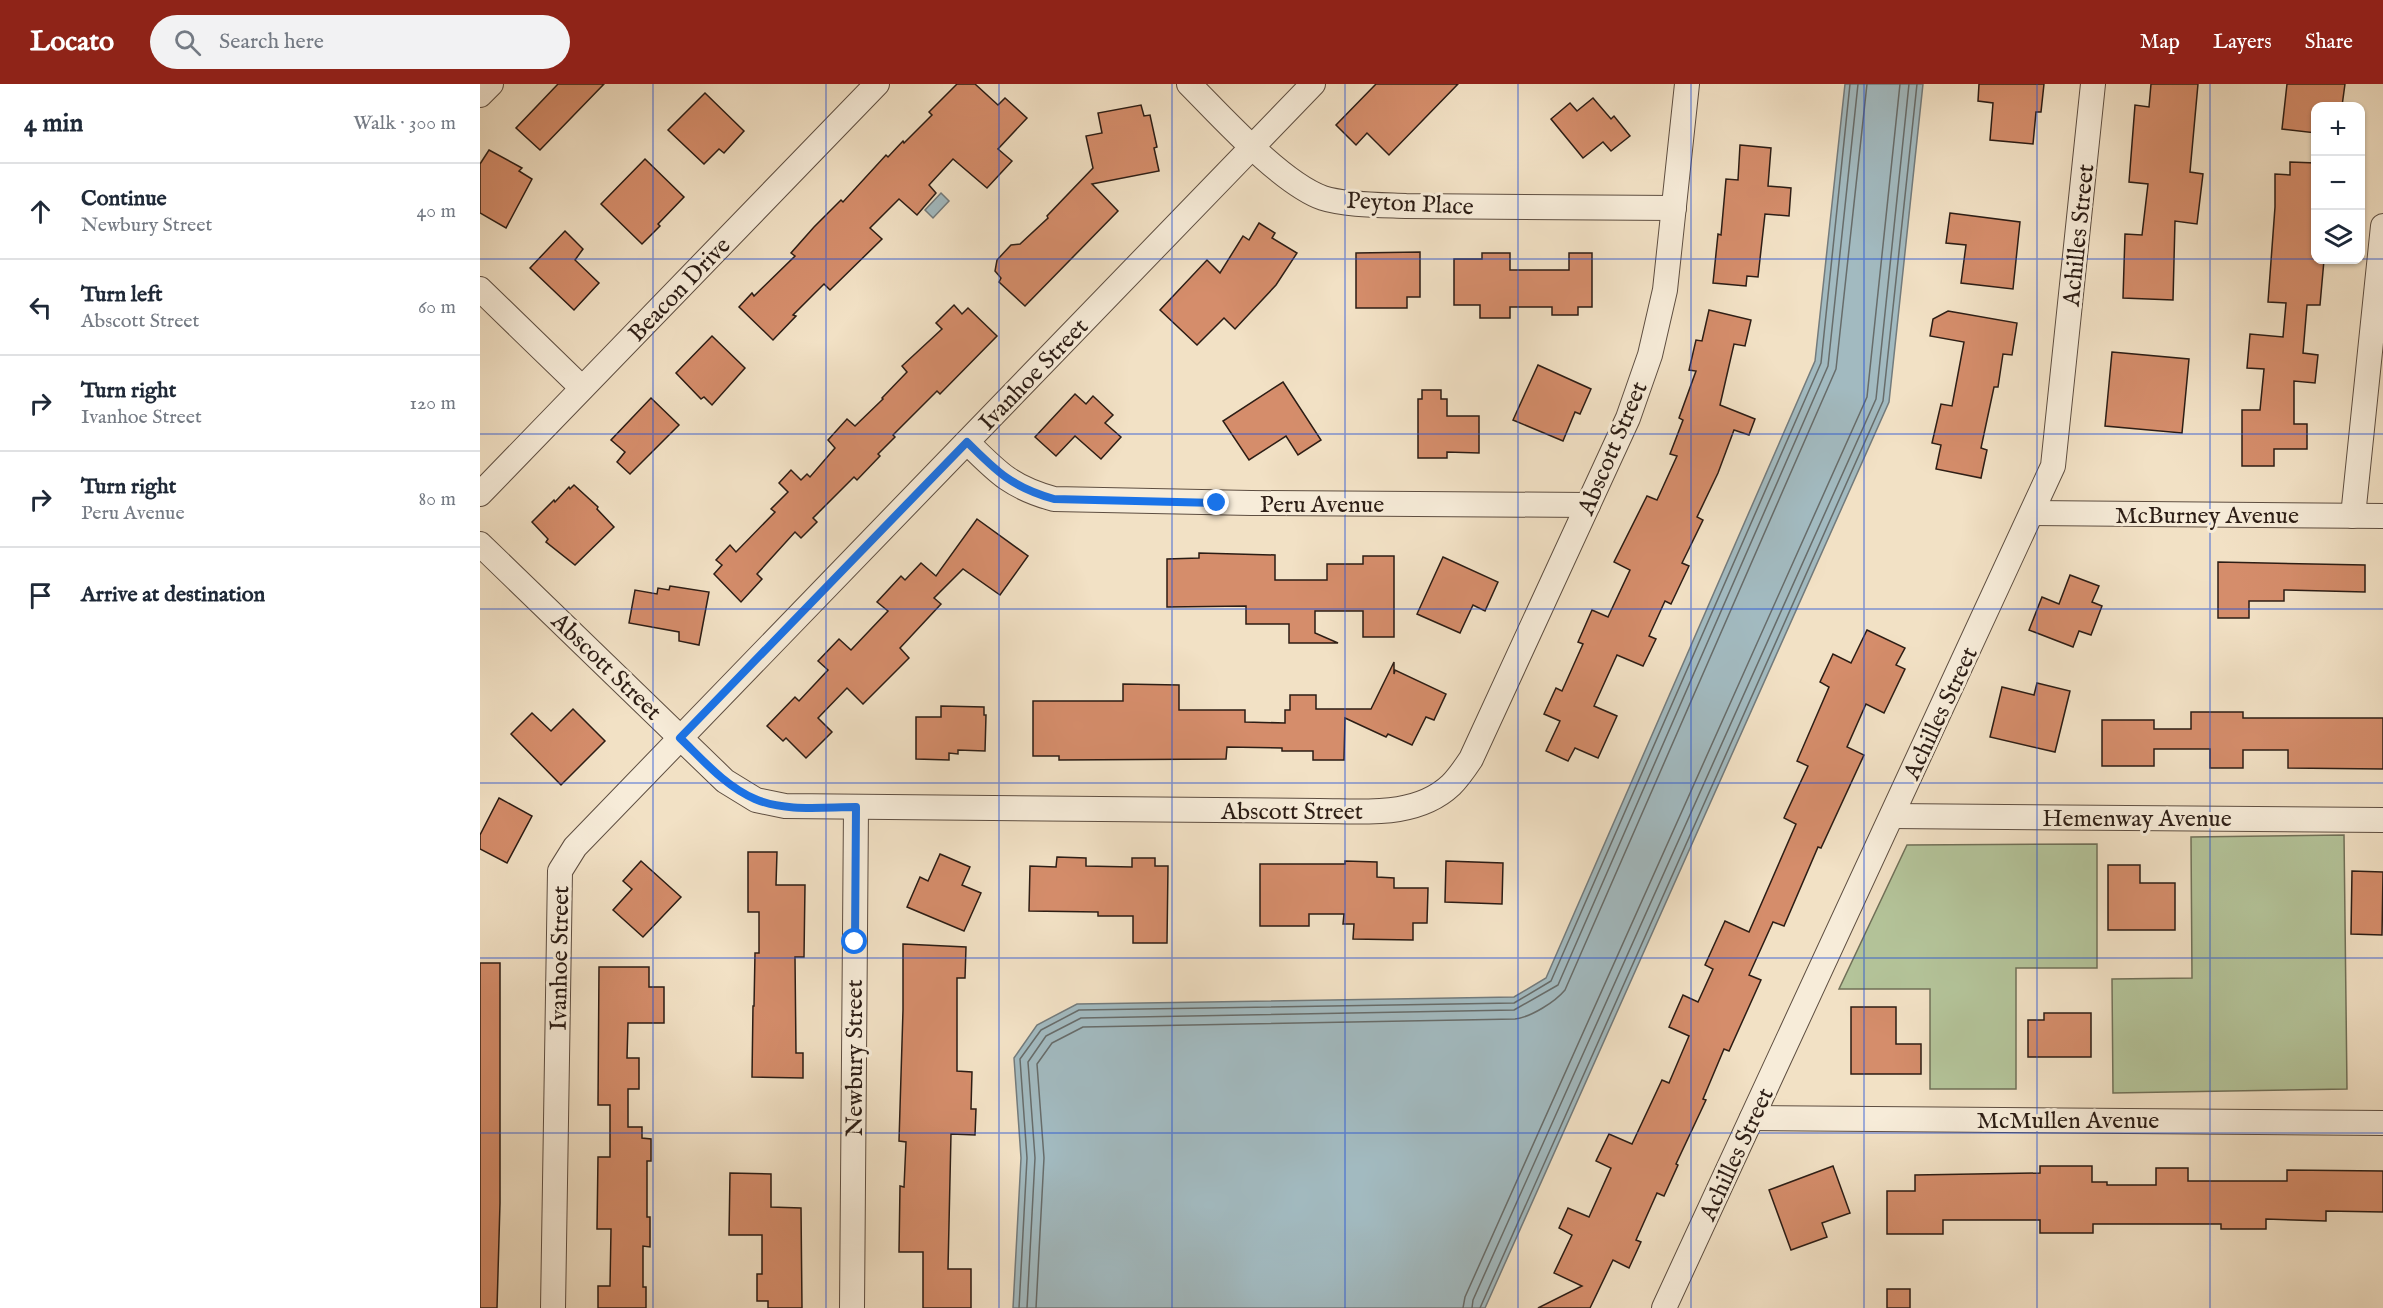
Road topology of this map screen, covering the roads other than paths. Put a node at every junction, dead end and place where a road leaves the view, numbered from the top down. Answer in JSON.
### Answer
{"nodes":[{"id":1,"x":491,"y":84,"type":"edge"},
{"id":2,"x":877,"y":84,"type":"edge"},
{"id":3,"x":1188,"y":84,"type":"edge"},
{"id":4,"x":1313,"y":84,"type":"edge"},
{"id":5,"x":1687,"y":84,"type":"edge"},
{"id":6,"x":2093,"y":84,"type":"edge"},
{"id":7,"x":480,"y":95,"type":"edge"},
{"id":8,"x":1253,"y":146,"type":"junction"},
{"id":9,"x":1674,"y":208,"type":"junction"},
{"id":10,"x":2383,"y":226,"type":"edge"},
{"id":11,"x":480,"y":289,"type":"edge"},
{"id":12,"x":582,"y":388,"type":"junction"},
{"id":13,"x":967,"y":442,"type":"junction"},
{"id":14,"x":480,"y":494,"type":"edge"},
{"id":15,"x":1588,"y":505,"type":"junction"},
{"id":16,"x":2032,"y":513,"type":"junction"},
{"id":17,"x":2353,"y":516,"type":"junction"},
{"id":18,"x":2383,"y":516,"type":"edge"},
{"id":19,"x":480,"y":544,"type":"edge"},
{"id":20,"x":680,"y":738,"type":"junction"},
{"id":21,"x":856,"y":807,"type":"junction"},
{"id":22,"x":1892,"y":816,"type":"junction"},
{"id":23,"x":2383,"y":820,"type":"edge"},
{"id":24,"x":1752,"y":1118,"type":"junction"},
{"id":25,"x":2383,"y":1123,"type":"edge"},
{"id":26,"x":552,"y":1308,"type":"edge"},
{"id":27,"x":852,"y":1308,"type":"edge"},
{"id":28,"x":1664,"y":1308,"type":"edge"}],
"edges":[{"from":1,"to":7,"type":"street"},
{"from":2,"to":12,"type":"street","name":"Beacon Drive"},
{"from":3,"to":8,"type":"street","name":"Peyton Place"},
{"from":4,"to":8,"type":"street","name":"Ivanhoe Street"},
{"from":5,"to":9,"type":"street","name":"Abscott Street"},
{"from":6,"to":16,"type":"street","name":"Achilles Street"},
{"from":8,"to":9,"type":"street","name":"Peyton Place"},
{"from":8,"to":13,"type":"street","name":"Ivanhoe Street"},
{"from":9,"to":15,"type":"street","name":"Abscott Street"},
{"from":10,"to":17,"type":"street"},
{"from":11,"to":12,"type":"street"},
{"from":12,"to":14,"type":"street","name":"Beacon Drive"},
{"from":13,"to":15,"type":"street","name":"Peru Avenue"},
{"from":13,"to":20,"type":"street","name":"Ivanhoe Street"},
{"from":15,"to":21,"type":"street","name":"Abscott Street"},
{"from":16,"to":17,"type":"street","name":"McBurney Avenue"},
{"from":16,"to":22,"type":"street","name":"Achilles Street"},
{"from":17,"to":18,"type":"street","name":"McBurney Avenue"},
{"from":19,"to":20,"type":"street","name":"Abscott Street"},
{"from":20,"to":21,"type":"street","name":"Abscott Street"},
{"from":20,"to":26,"type":"street","name":"Ivanhoe Street"},
{"from":21,"to":27,"type":"street","name":"Newbury Street"},
{"from":22,"to":23,"type":"street","name":"Hemenway Avenue"},
{"from":22,"to":24,"type":"street","name":"Achilles Street"},
{"from":24,"to":25,"type":"street","name":"McMullen Avenue"},
{"from":24,"to":28,"type":"street","name":"Achilles Street"}]}
